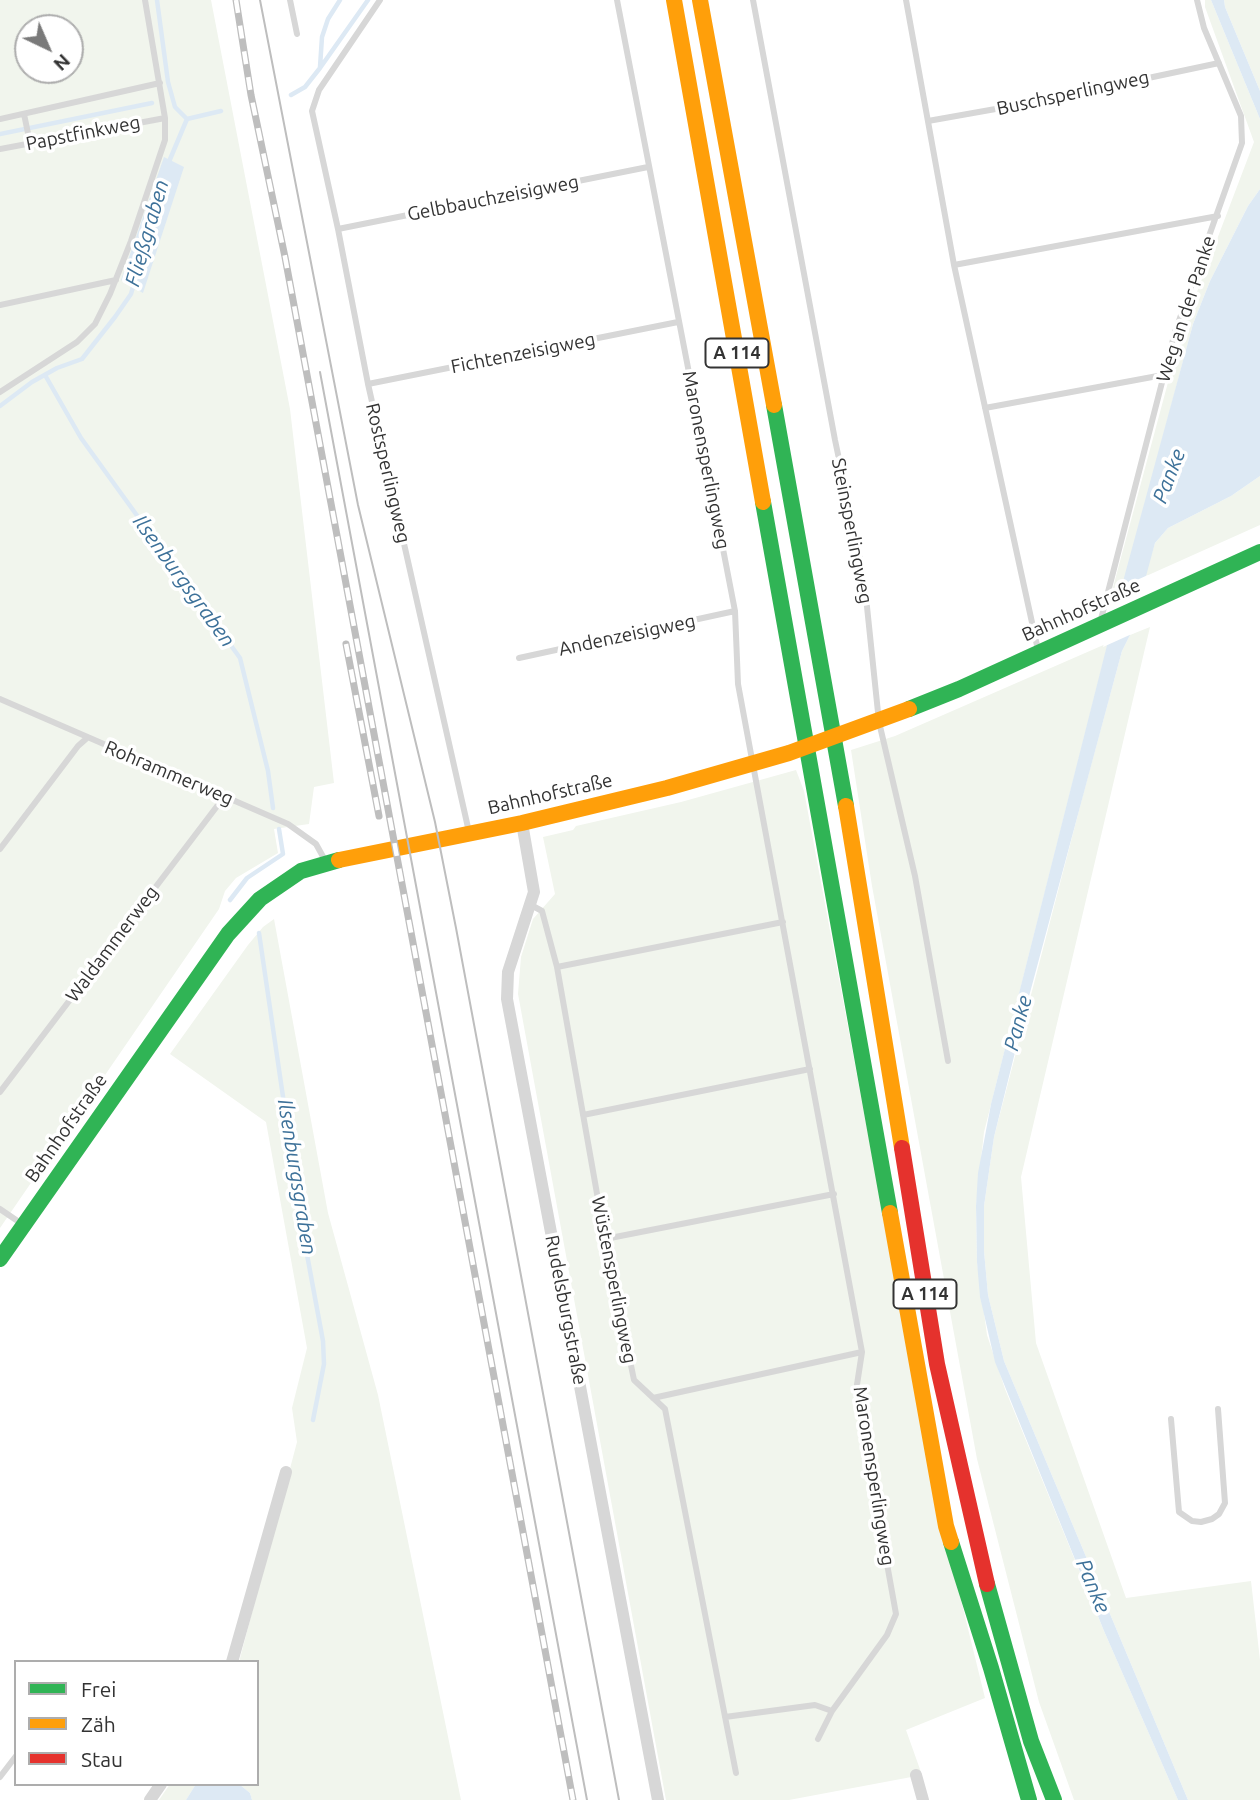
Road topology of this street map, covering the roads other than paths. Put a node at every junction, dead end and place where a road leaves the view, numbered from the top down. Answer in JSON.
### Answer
{"nodes":[{"id":1,"x":145,"y":0,"type":"edge"},
{"id":2,"x":290,"y":0,"type":"edge"},
{"id":3,"x":380,"y":0,"type":"edge"},
{"id":4,"x":617,"y":0,"type":"edge"},
{"id":5,"x":674,"y":0,"type":"edge"},
{"id":6,"x":700,"y":0,"type":"edge"},
{"id":7,"x":754,"y":0,"type":"edge"},
{"id":8,"x":906,"y":0,"type":"edge"},
{"id":9,"x":1197,"y":0,"type":"edge"},
{"id":10,"x":297,"y":34,"type":"dead end"},
{"id":11,"x":1219,"y":62,"type":"junction"},
{"id":12,"x":160,"y":83,"type":"junction"},
{"id":13,"x":24,"y":114,"type":"junction"},
{"id":14,"x":165,"y":118,"type":"junction"},
{"id":15,"x":0,"y":119,"type":"edge"},
{"id":16,"x":928,"y":121,"type":"junction"},
{"id":17,"x":30,"y":143,"type":"junction"},
{"id":18,"x":0,"y":149,"type":"edge"},
{"id":19,"x":648,"y":167,"type":"junction"},
{"id":20,"x":1218,"y":216,"type":"junction"},
{"id":21,"x":338,"y":229,"type":"junction"},
{"id":22,"x":954,"y":265,"type":"junction"},
{"id":23,"x":116,"y":280,"type":"junction"},
{"id":24,"x":0,"y":305,"type":"edge"},
{"id":25,"x":678,"y":322,"type":"junction"},
{"id":26,"x":1163,"y":374,"type":"junction"},
{"id":27,"x":368,"y":384,"type":"junction"},
{"id":28,"x":0,"y":392,"type":"edge"},
{"id":29,"x":985,"y":408,"type":"junction"},
{"id":30,"x":1260,"y":552,"type":"edge"},
{"id":31,"x":735,"y":611,"type":"junction"},
{"id":32,"x":1102,"y":623,"type":"junction"},
{"id":33,"x":1039,"y":652,"type":"junction"},
{"id":34,"x":519,"y":658,"type":"dead end"},
{"id":35,"x":0,"y":699,"type":"edge"},
{"id":36,"x":879,"y":722,"type":"junction"},
{"id":37,"x":87,"y":738,"type":"junction"},
{"id":38,"x":754,"y":765,"type":"junction"},
{"id":39,"x":225,"y":797,"type":"junction"},
{"id":40,"x":522,"y":823,"type":"junction"},
{"id":41,"x":470,"y":834,"type":"junction"},
{"id":42,"x":0,"y":849,"type":"edge"},
{"id":43,"x":326,"y":862,"type":"junction"},
{"id":44,"x":530,"y":905,"type":"junction"},
{"id":45,"x":783,"y":922,"type":"junction"},
{"id":46,"x":556,"y":967,"type":"junction"},
{"id":47,"x":948,"y":1061,"type":"dead end"},
{"id":48,"x":810,"y":1069,"type":"junction"},
{"id":49,"x":0,"y":1093,"type":"edge"},
{"id":50,"x":583,"y":1115,"type":"junction"},
{"id":51,"x":834,"y":1194,"type":"junction"},
{"id":52,"x":0,"y":1209,"type":"edge"},
{"id":53,"x":23,"y":1225,"type":"junction"},
{"id":54,"x":606,"y":1239,"type":"junction"},
{"id":55,"x":0,"y":1259,"type":"edge"},
{"id":56,"x":862,"y":1352,"type":"junction"},
{"id":57,"x":653,"y":1398,"type":"junction"},
{"id":58,"x":1218,"y":1409,"type":"dead end"},
{"id":59,"x":1171,"y":1419,"type":"dead end"},
{"id":60,"x":286,"y":1472,"type":"dead end"},
{"id":61,"x":233,"y":1660,"type":"edge"},
{"id":62,"x":832,"y":1711,"type":"junction"},
{"id":63,"x":725,"y":1717,"type":"junction"},
{"id":64,"x":818,"y":1739,"type":"dead end"},
{"id":65,"x":14,"y":1759,"type":"edge"},
{"id":66,"x":736,"y":1773,"type":"dead end"},
{"id":67,"x":916,"y":1775,"type":"dead end"},
{"id":68,"x":0,"y":1777,"type":"edge"},
{"id":69,"x":658,"y":1800,"type":"edge"},
{"id":70,"x":923,"y":1800,"type":"edge"},
{"id":71,"x":1029,"y":1800,"type":"edge"},
{"id":72,"x":1054,"y":1800,"type":"edge"}],
"edges":[{"from":1,"to":12,"type":"lane"},
{"from":2,"to":10,"type":"lane"},
{"from":3,"to":21,"type":"lane","name":"Rostsperlingweg"},
{"from":4,"to":19,"type":"lane","name":"Maronensperlingweg"},
{"from":5,"to":71,"type":"main road","number":"A 114"},
{"from":6,"to":72,"type":"main road","number":"A 114"},
{"from":7,"to":36,"type":"lane","name":"Steinsperlingweg"},
{"from":8,"to":16,"type":"lane"},
{"from":9,"to":11,"type":"lane","name":"Weg an der Panke"},
{"from":11,"to":16,"type":"lane","name":"Buschsperlingweg"},
{"from":11,"to":20,"type":"lane","name":"Weg an der Panke"},
{"from":12,"to":13,"type":"lane","name":"Papstfinkweg"},
{"from":12,"to":14,"type":"lane"},
{"from":13,"to":15,"type":"lane","name":"Papstfinkweg"},
{"from":13,"to":17,"type":"lane"},
{"from":14,"to":17,"type":"lane","name":"Papstfinkweg"},
{"from":14,"to":23,"type":"lane"},
{"from":16,"to":22,"type":"lane"},
{"from":17,"to":18,"type":"lane","name":"Papstfinkweg"},
{"from":19,"to":21,"type":"lane","name":"Gelbbauchzeisigweg"},
{"from":19,"to":25,"type":"lane","name":"Maronensperlingweg"},
{"from":20,"to":22,"type":"lane"},
{"from":20,"to":26,"type":"lane","name":"Weg an der Panke"},
{"from":21,"to":27,"type":"lane","name":"Rostsperlingweg"},
{"from":22,"to":29,"type":"lane"},
{"from":23,"to":24,"type":"lane"},
{"from":23,"to":28,"type":"lane"},
{"from":25,"to":27,"type":"lane","name":"Fichtenzeisigweg"},
{"from":25,"to":31,"type":"lane","name":"Maronensperlingweg"},
{"from":26,"to":29,"type":"lane"},
{"from":26,"to":32,"type":"lane","name":"Weg an der Panke"},
{"from":27,"to":41,"type":"lane","name":"Rostsperlingweg"},
{"from":29,"to":33,"type":"lane"},
{"from":30,"to":32,"type":"main road","name":"Bahnhofstraße"},
{"from":31,"to":34,"type":"lane","name":"Andenzeisigweg"},
{"from":31,"to":38,"type":"lane","name":"Maronensperlingweg"},
{"from":32,"to":33,"type":"main road","name":"Bahnhofstraße"},
{"from":33,"to":36,"type":"main road","name":"Bahnhofstraße"},
{"from":35,"to":37,"type":"lane","name":"Rohrammerweg"},
{"from":36,"to":38,"type":"main road","name":"Bahnhofstraße"},
{"from":36,"to":47,"type":"lane","name":"Steinsperlingweg"},
{"from":37,"to":39,"type":"lane","name":"Rohrammerweg"},
{"from":37,"to":42,"type":"lane"},
{"from":38,"to":40,"type":"main road","name":"Bahnhofstraße"},
{"from":38,"to":45,"type":"lane","name":"Maronensperlingweg"},
{"from":39,"to":43,"type":"lane","name":"Rohrammerweg"},
{"from":39,"to":49,"type":"lane","name":"Waldammerweg"},
{"from":40,"to":41,"type":"main road","name":"Bahnhofstraße"},
{"from":40,"to":44,"type":"street","name":"Rudelsburgstraße"},
{"from":41,"to":43,"type":"main road","name":"Bahnhofstraße"},
{"from":43,"to":53,"type":"main road","name":"Bahnhofstraße"},
{"from":44,"to":46,"type":"lane","name":"Wüstensperlingweg"},
{"from":44,"to":69,"type":"street","name":"Rudelsburgstraße"},
{"from":45,"to":46,"type":"lane"},
{"from":45,"to":48,"type":"lane","name":"Maronensperlingweg"},
{"from":46,"to":50,"type":"lane","name":"Wüstensperlingweg"},
{"from":48,"to":50,"type":"lane"},
{"from":48,"to":51,"type":"lane","name":"Maronensperlingweg"},
{"from":50,"to":54,"type":"lane","name":"Wüstensperlingweg"},
{"from":51,"to":54,"type":"lane"},
{"from":51,"to":56,"type":"lane","name":"Maronensperlingweg"},
{"from":52,"to":53,"type":"lane"},
{"from":53,"to":55,"type":"main road","name":"Bahnhofstraße"},
{"from":54,"to":57,"type":"lane","name":"Wüstensperlingweg"},
{"from":56,"to":57,"type":"lane"},
{"from":56,"to":62,"type":"lane","name":"Maronensperlingweg"},
{"from":57,"to":63,"type":"lane","name":"Wüstensperlingweg"},
{"from":58,"to":59,"type":"lane"},
{"from":60,"to":61,"type":"street"},
{"from":62,"to":63,"type":"lane"},
{"from":62,"to":64,"type":"lane","name":"Maronensperlingweg"},
{"from":63,"to":66,"type":"lane","name":"Wüstensperlingweg"},
{"from":65,"to":68,"type":"lane"},
{"from":67,"to":70,"type":"street"}]}
